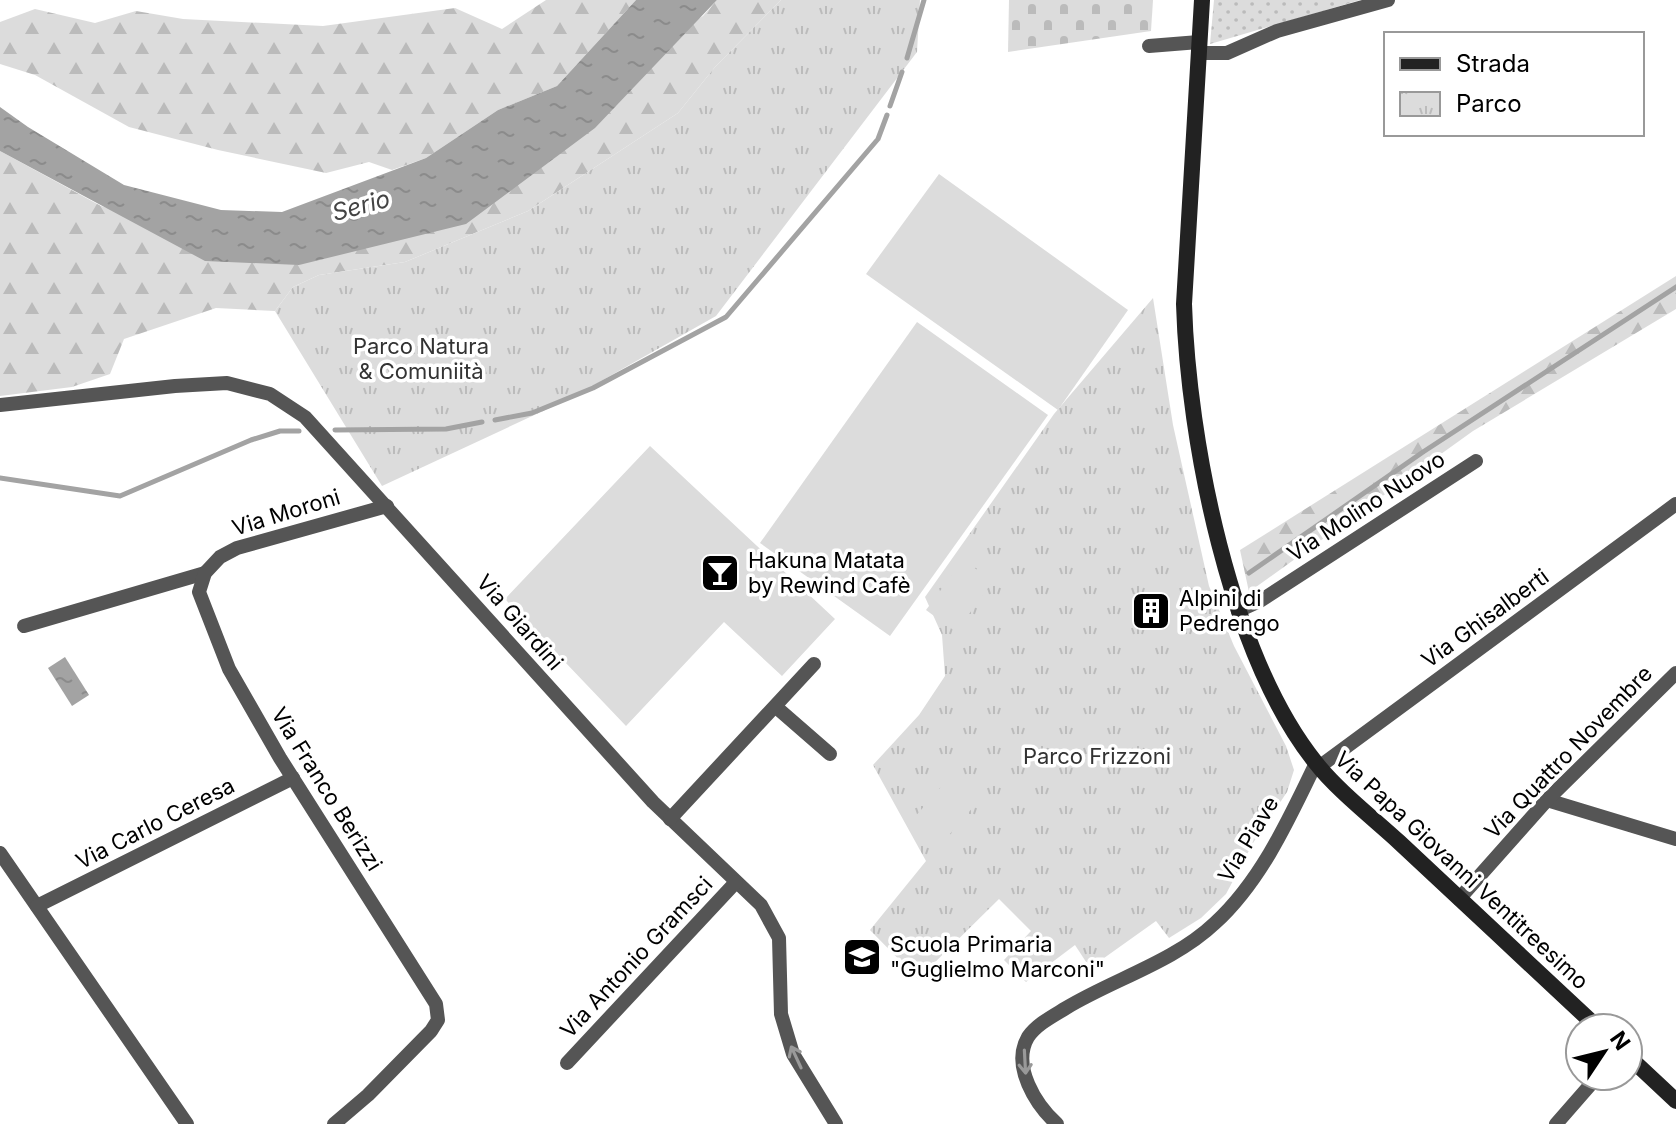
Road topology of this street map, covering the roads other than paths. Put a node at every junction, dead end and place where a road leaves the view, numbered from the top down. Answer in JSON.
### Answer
{"nodes":[{"id":1,"x":1202,"y":0,"type":"edge"},
{"id":2,"x":1388,"y":0,"type":"edge"},
{"id":3,"x":1149,"y":46,"type":"dead end"},
{"id":4,"x":1198,"y":47,"type":"junction"},
{"id":5,"x":0,"y":405,"type":"edge"},
{"id":6,"x":1476,"y":461,"type":"dead end"},
{"id":7,"x":1676,"y":504,"type":"edge"},
{"id":8,"x":387,"y":506,"type":"junction"},
{"id":9,"x":205,"y":573,"type":"junction"},
{"id":10,"x":1238,"y":611,"type":"junction"},
{"id":11,"x":24,"y":626,"type":"dead end"},
{"id":12,"x":814,"y":664,"type":"dead end"},
{"id":13,"x":1676,"y":673,"type":"edge"},
{"id":14,"x":776,"y":707,"type":"junction"},
{"id":15,"x":830,"y":754,"type":"dead end"},
{"id":16,"x":1317,"y":765,"type":"junction"},
{"id":17,"x":293,"y":778,"type":"junction"},
{"id":18,"x":1547,"y":800,"type":"junction"},
{"id":19,"x":670,"y":819,"type":"junction"},
{"id":20,"x":1676,"y":839,"type":"edge"},
{"id":21,"x":0,"y":853,"type":"edge"},
{"id":22,"x":736,"y":882,"type":"junction"},
{"id":23,"x":1459,"y":899,"type":"junction"},
{"id":24,"x":37,"y":906,"type":"junction"},
{"id":25,"x":1581,"y":1012,"type":"edge"},
{"id":26,"x":567,"y":1063,"type":"dead end"},
{"id":27,"x":1644,"y":1071,"type":"edge"},
{"id":28,"x":1584,"y":1092,"type":"edge"},
{"id":29,"x":1676,"y":1101,"type":"edge"},
{"id":30,"x":1041,"y":1117,"type":"edge"},
{"id":31,"x":187,"y":1124,"type":"edge"},
{"id":32,"x":334,"y":1124,"type":"edge"},
{"id":33,"x":836,"y":1124,"type":"edge"},
{"id":34,"x":1057,"y":1124,"type":"edge"},
{"id":35,"x":1556,"y":1124,"type":"edge"}],
"edges":[{"from":1,"to":4,"type":"street","name":"Via Papa Giovanni Ventitreesimo"},
{"from":2,"to":4,"type":"street"},
{"from":3,"to":4,"type":"street"},
{"from":4,"to":10,"type":"street","name":"Via Papa Giovanni Ventitreesimo"},
{"from":5,"to":8,"type":"street","name":"Via Giardini"},
{"from":6,"to":10,"type":"street","name":"Via Molino Nuovo"},
{"from":7,"to":16,"type":"street","name":"Via Ghisalberti"},
{"from":8,"to":9,"type":"street","name":"Via Moroni"},
{"from":8,"to":19,"type":"street","name":"Via Giardini"},
{"from":9,"to":11,"type":"street"},
{"from":9,"to":17,"type":"street","name":"Via Franco Berizzi"},
{"from":10,"to":16,"type":"street","name":"Via Papa Giovanni Ventitreesimo"},
{"from":12,"to":14,"type":"street"},
{"from":13,"to":18,"type":"street","name":"Via Quattro Novembre"},
{"from":14,"to":15,"type":"street"},
{"from":14,"to":19,"type":"street"},
{"from":16,"to":23,"type":"street","name":"Via Papa Giovanni Ventitreesimo"},
{"from":16,"to":30,"type":"street","name":"Via Piave","one_way":true},
{"from":17,"to":24,"type":"street","name":"Via Carlo Ceresa"},
{"from":17,"to":32,"type":"street","name":"Via Franco Berizzi"},
{"from":18,"to":20,"type":"street"},
{"from":18,"to":23,"type":"street","name":"Via Quattro Novembre"},
{"from":19,"to":22,"type":"street","name":"Via Giardini"},
{"from":21,"to":24,"type":"street"},
{"from":22,"to":26,"type":"street","name":"Via Antonio Gramsci"},
{"from":33,"to":22,"type":"street","name":"Via Giardini","one_way":true},
{"from":23,"to":25,"type":"street","name":"Via Papa Giovanni Ventitreesimo"},
{"from":24,"to":31,"type":"street"},
{"from":27,"to":29,"type":"street"},
{"from":28,"to":35,"type":"street"},
{"from":30,"to":34,"type":"street"}]}
